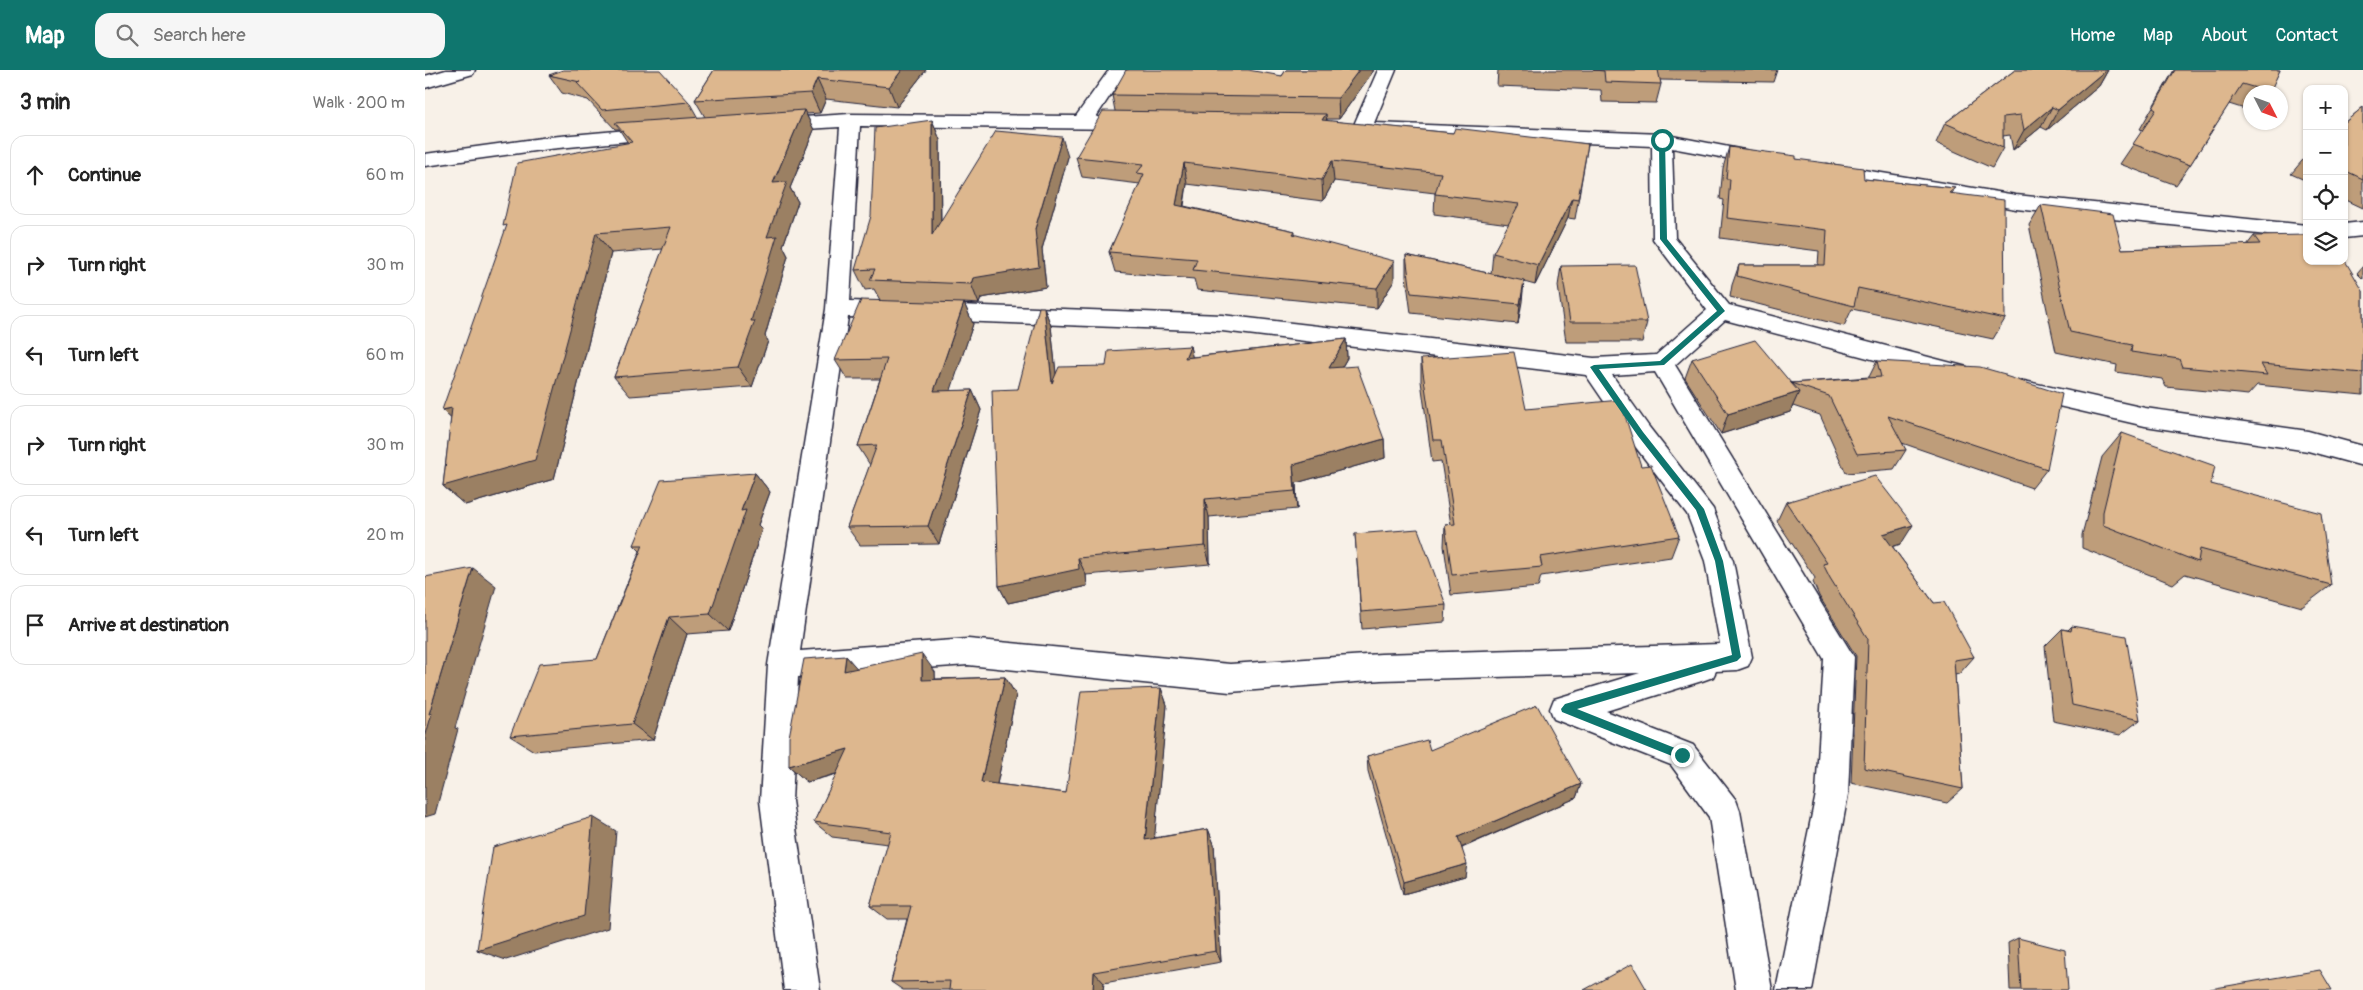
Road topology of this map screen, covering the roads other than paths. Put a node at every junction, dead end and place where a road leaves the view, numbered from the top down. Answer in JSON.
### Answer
{"nodes":[{"id":1,"x":466,"y":70,"type":"edge"},
{"id":2,"x":1119,"y":70,"type":"edge"},
{"id":3,"x":1387,"y":70,"type":"edge"},
{"id":4,"x":425,"y":82,"type":"edge"},
{"id":5,"x":850,"y":120,"type":"junction"},
{"id":6,"x":1082,"y":122,"type":"junction"},
{"id":7,"x":1150,"y":123,"type":"edge"},
{"id":8,"x":755,"y":126,"type":"edge"},
{"id":9,"x":680,"y":131,"type":"edge"},
{"id":10,"x":1662,"y":140,"type":"junction"},
{"id":11,"x":425,"y":160,"type":"edge"},
{"id":12,"x":1777,"y":162,"type":"edge"},
{"id":13,"x":1806,"y":167,"type":"edge"},
{"id":14,"x":2363,"y":229,"type":"edge"},
{"id":15,"x":2348,"y":231,"type":"edge"},
{"id":16,"x":2303,"y":232,"type":"edge"},
{"id":17,"x":838,"y":309,"type":"junction"},
{"id":18,"x":1721,"y":311,"type":"junction"},
{"id":19,"x":1662,"y":363,"type":"junction"},
{"id":20,"x":1594,"y":367,"type":"junction"},
{"id":21,"x":2363,"y":456,"type":"edge"},
{"id":22,"x":1737,"y":657,"type":"junction"},
{"id":23,"x":783,"y":665,"type":"junction"},
{"id":24,"x":802,"y":990,"type":"edge"},
{"id":25,"x":1754,"y":990,"type":"edge"},
{"id":26,"x":1794,"y":990,"type":"edge"}],
"edges":[{"from":1,"to":4,"type":"street"},
{"from":2,"to":6,"type":"street"},
{"from":3,"to":10,"type":"street"},
{"from":5,"to":6,"type":"street"},
{"from":5,"to":8,"type":"street"},
{"from":5,"to":17,"type":"street"},
{"from":6,"to":7,"type":"street"},
{"from":9,"to":11,"type":"street"},
{"from":10,"to":12,"type":"street"},
{"from":10,"to":18,"type":"street"},
{"from":13,"to":16,"type":"street"},
{"from":14,"to":15,"type":"street"},
{"from":17,"to":20,"type":"street"},
{"from":17,"to":23,"type":"street"},
{"from":18,"to":19,"type":"street"},
{"from":18,"to":21,"type":"street"},
{"from":19,"to":20,"type":"street"},
{"from":19,"to":26,"type":"street"},
{"from":20,"to":22,"type":"street"},
{"from":22,"to":23,"type":"street"},
{"from":22,"to":25,"type":"street"},
{"from":23,"to":24,"type":"street"}]}
